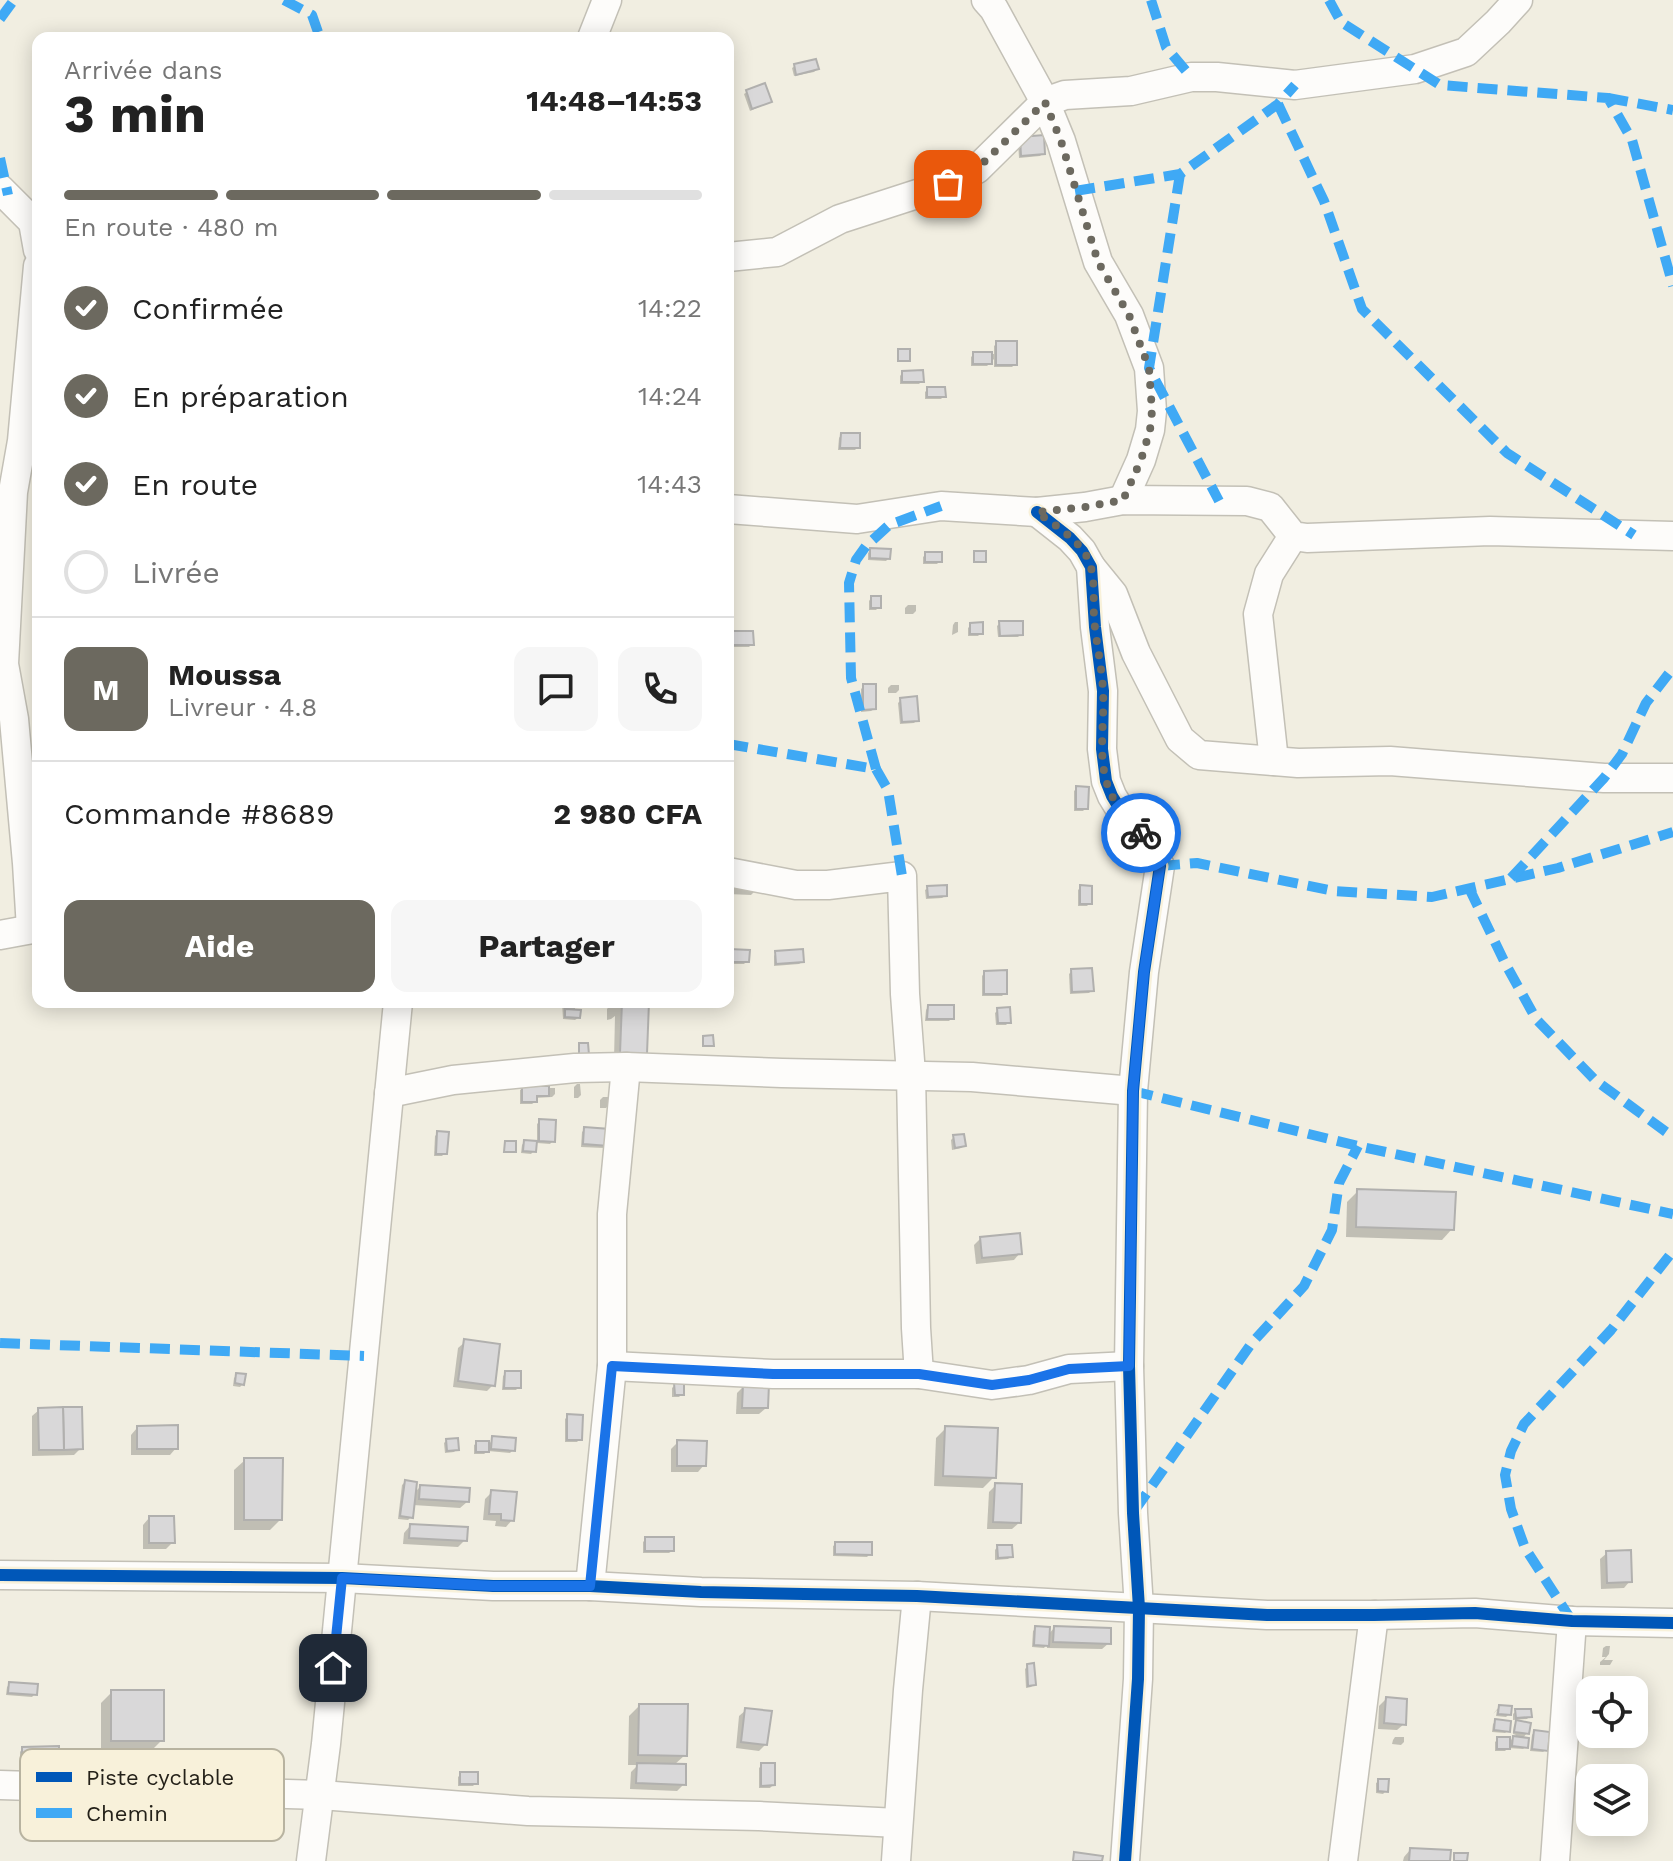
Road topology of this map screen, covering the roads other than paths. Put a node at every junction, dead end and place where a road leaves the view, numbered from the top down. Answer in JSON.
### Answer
{"nodes":[{"id":1,"x":607,"y":0,"type":"edge"},
{"id":2,"x":986,"y":0,"type":"edge"},
{"id":3,"x":1518,"y":0,"type":"edge"},
{"id":4,"x":594,"y":32,"type":"edge"},
{"id":5,"x":1045,"y":102,"type":"junction"},
{"id":6,"x":0,"y":189,"type":"edge"},
{"id":7,"x":32,"y":221,"type":"edge"},
{"id":8,"x":734,"y":256,"type":"edge"},
{"id":9,"x":32,"y":332,"type":"edge"},
{"id":10,"x":17,"y":491,"type":"edge"},
{"id":11,"x":1123,"y":500,"type":"junction"},
{"id":12,"x":734,"y":509,"type":"edge"},
{"id":13,"x":1037,"y":512,"type":"junction"},
{"id":14,"x":1293,"y":536,"type":"junction"},
{"id":15,"x":1673,"y":536,"type":"edge"},
{"id":16,"x":1091,"y":567,"type":"junction"},
{"id":17,"x":26,"y":723,"type":"edge"},
{"id":18,"x":1274,"y":761,"type":"junction"},
{"id":19,"x":1673,"y":778,"type":"edge"},
{"id":20,"x":734,"y":873,"type":"edge"},
{"id":21,"x":32,"y":910,"type":"edge"},
{"id":22,"x":32,"y":929,"type":"edge"},
{"id":23,"x":0,"y":935,"type":"edge"},
{"id":24,"x":397,"y":1008,"type":"edge"},
{"id":25,"x":626,"y":1067,"type":"junction"},
{"id":26,"x":911,"y":1074,"type":"junction"},
{"id":27,"x":1133,"y":1091,"type":"junction"},
{"id":28,"x":389,"y":1093,"type":"junction"},
{"id":29,"x":612,"y":1366,"type":"junction"},
{"id":30,"x":1129,"y":1366,"type":"junction"},
{"id":31,"x":919,"y":1374,"type":"junction"},
{"id":32,"x":0,"y":1575,"type":"edge"},
{"id":33,"x":342,"y":1578,"type":"junction"},
{"id":34,"x":590,"y":1586,"type":"junction"},
{"id":35,"x":917,"y":1596,"type":"junction"},
{"id":36,"x":1139,"y":1608,"type":"junction"},
{"id":37,"x":1374,"y":1615,"type":"junction"},
{"id":38,"x":1572,"y":1621,"type":"junction"},
{"id":39,"x":1673,"y":1623,"type":"edge"},
{"id":40,"x":0,"y":1785,"type":"edge"},
{"id":41,"x":20,"y":1786,"type":"edge"},
{"id":42,"x":284,"y":1794,"type":"edge"},
{"id":43,"x":321,"y":1795,"type":"junction"},
{"id":44,"x":898,"y":1823,"type":"junction"},
{"id":45,"x":311,"y":1861,"type":"edge"},
{"id":46,"x":896,"y":1861,"type":"edge"},
{"id":47,"x":1125,"y":1861,"type":"edge"},
{"id":48,"x":1343,"y":1861,"type":"edge"},
{"id":49,"x":1555,"y":1861,"type":"edge"}],
"edges":[{"from":1,"to":4,"type":"street"},
{"from":2,"to":5,"type":"street"},
{"from":3,"to":5,"type":"street"},
{"from":5,"to":8,"type":"street"},
{"from":5,"to":11,"type":"street"},
{"from":6,"to":7,"type":"street"},
{"from":9,"to":10,"type":"street"},
{"from":10,"to":17,"type":"street"},
{"from":11,"to":13,"type":"street"},
{"from":11,"to":14,"type":"street"},
{"from":12,"to":13,"type":"street"},
{"from":13,"to":16,"type":"street"},
{"from":14,"to":15,"type":"street"},
{"from":14,"to":18,"type":"street"},
{"from":16,"to":18,"type":"street"},
{"from":16,"to":27,"type":"street"},
{"from":17,"to":21,"type":"street"},
{"from":18,"to":19,"type":"street"},
{"from":20,"to":26,"type":"street"},
{"from":22,"to":23,"type":"street"},
{"from":24,"to":28,"type":"street"},
{"from":25,"to":26,"type":"street"},
{"from":25,"to":28,"type":"street"},
{"from":25,"to":29,"type":"street"},
{"from":26,"to":27,"type":"street"},
{"from":26,"to":31,"type":"street"},
{"from":27,"to":30,"type":"street"},
{"from":28,"to":33,"type":"street"},
{"from":29,"to":31,"type":"street"},
{"from":29,"to":34,"type":"street"},
{"from":30,"to":31,"type":"street"},
{"from":30,"to":36,"type":"street"},
{"from":32,"to":33,"type":"street"},
{"from":33,"to":34,"type":"street"},
{"from":33,"to":43,"type":"street"},
{"from":34,"to":35,"type":"street"},
{"from":35,"to":36,"type":"street"},
{"from":35,"to":44,"type":"street"},
{"from":36,"to":37,"type":"street"},
{"from":36,"to":47,"type":"street"},
{"from":37,"to":38,"type":"street"},
{"from":37,"to":48,"type":"street"},
{"from":38,"to":39,"type":"street"},
{"from":38,"to":49,"type":"street"},
{"from":40,"to":41,"type":"street"},
{"from":42,"to":43,"type":"street"},
{"from":43,"to":44,"type":"street"},
{"from":43,"to":45,"type":"street"},
{"from":44,"to":46,"type":"street"}]}
